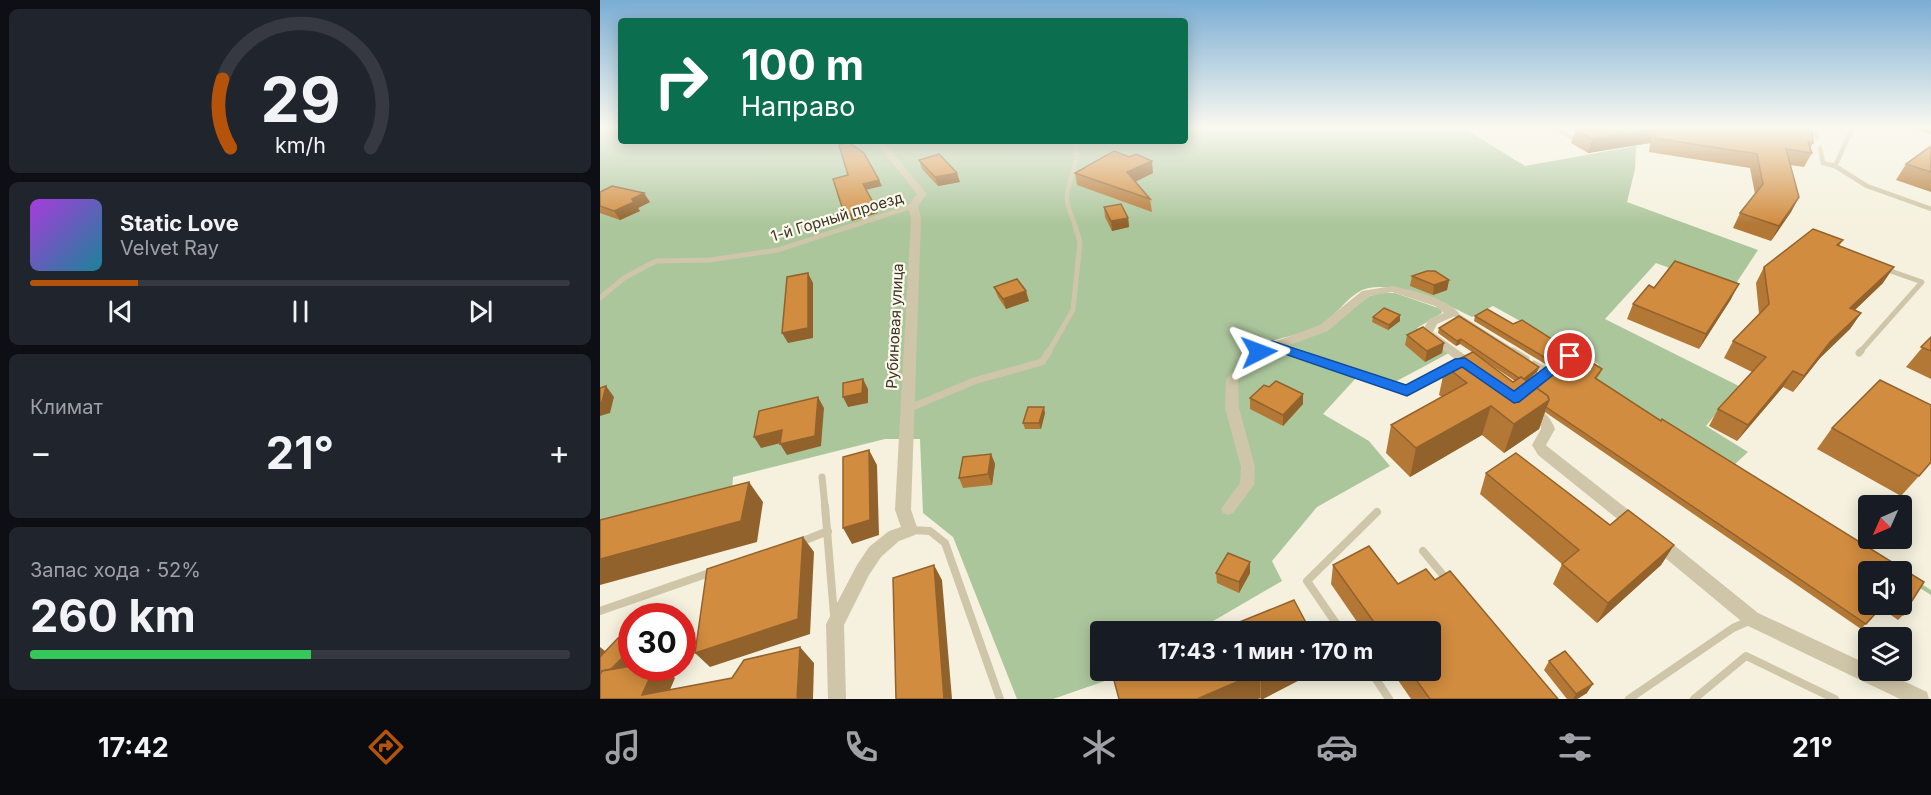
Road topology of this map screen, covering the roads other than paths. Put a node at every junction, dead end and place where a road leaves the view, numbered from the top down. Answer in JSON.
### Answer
{"nodes":[{"id":1,"x":894,"y":160,"type":"edge"},
{"id":2,"x":1077,"y":160,"type":"edge"},
{"id":3,"x":1822,"y":160,"type":"edge"},
{"id":4,"x":1838,"y":160,"type":"edge"},
{"id":5,"x":1835,"y":166,"type":"junction"},
{"id":6,"x":913,"y":206,"type":"junction"},
{"id":7,"x":1931,"y":209,"type":"edge"},
{"id":8,"x":1878,"y":266,"type":"edge"},
{"id":9,"x":1922,"y":282,"type":"junction"},
{"id":10,"x":1931,"y":282,"type":"edge"},
{"id":11,"x":600,"y":298,"type":"edge"},
{"id":12,"x":1453,"y":313,"type":"junction"},
{"id":13,"x":1548,"y":338,"type":"edge"},
{"id":14,"x":1272,"y":345,"type":"junction"},
{"id":15,"x":1859,"y":353,"type":"dead end"},
{"id":16,"x":1465,"y":363,"type":"junction"},
{"id":17,"x":1547,"y":372,"type":"junction"},
{"id":18,"x":1481,"y":373,"type":"edge"},
{"id":19,"x":1518,"y":395,"type":"joint"},
{"id":20,"x":906,"y":410,"type":"junction"},
{"id":21,"x":822,"y":477,"type":"dead end"},
{"id":22,"x":1228,"y":509,"type":"dead end"},
{"id":23,"x":1377,"y":512,"type":"dead end"},
{"id":24,"x":910,"y":530,"type":"junction"},
{"id":25,"x":828,"y":531,"type":"junction"},
{"id":26,"x":784,"y":548,"type":"edge"},
{"id":27,"x":1423,"y":552,"type":"dead end"},
{"id":28,"x":719,"y":570,"type":"edge"},
{"id":29,"x":1452,"y":586,"type":"edge"},
{"id":30,"x":600,"y":611,"type":"edge"},
{"id":31,"x":1752,"y":619,"type":"junction"},
{"id":32,"x":1334,"y":621,"type":"edge"},
{"id":33,"x":835,"y":624,"type":"junction"},
{"id":34,"x":1377,"y":681,"type":"edge"},
{"id":35,"x":837,"y":699,"type":"edge"},
{"id":36,"x":1000,"y":699,"type":"edge"},
{"id":37,"x":1389,"y":699,"type":"edge"},
{"id":38,"x":1629,"y":699,"type":"edge"},
{"id":39,"x":1694,"y":699,"type":"edge"},
{"id":40,"x":1835,"y":699,"type":"edge"},
{"id":41,"x":1920,"y":699,"type":"edge"}],
"edges":[{"from":1,"to":6,"type":"street","name":"Рубиновая улица"},
{"from":2,"to":20,"type":"lane"},
{"from":3,"to":5,"type":"lane"},
{"from":4,"to":5,"type":"lane"},
{"from":5,"to":7,"type":"lane"},
{"from":6,"to":11,"type":"lane","name":"1-й Горный проезд"},
{"from":6,"to":20,"type":"street","name":"Рубиновая улица"},
{"from":8,"to":9,"type":"lane"},
{"from":9,"to":10,"type":"lane"},
{"from":9,"to":15,"type":"lane"},
{"from":12,"to":14,"type":"street"},
{"from":12,"to":16,"type":"street"},
{"from":12,"to":17,"type":"lane"},
{"from":13,"to":17,"type":"lane"},
{"from":14,"to":16,"type":"lane"},
{"from":14,"to":22,"type":"street"},
{"from":16,"to":18,"type":"street"},
{"from":17,"to":19,"type":"lane"},
{"from":19,"to":31,"type":"street"},
{"from":20,"to":24,"type":"street","name":"Рубиновая улица"},
{"from":21,"to":25,"type":"lane"},
{"from":23,"to":32,"type":"lane"},
{"from":24,"to":33,"type":"street"},
{"from":24,"to":36,"type":"lane"},
{"from":25,"to":26,"type":"lane"},
{"from":25,"to":33,"type":"lane"},
{"from":27,"to":29,"type":"lane"},
{"from":28,"to":30,"type":"lane"},
{"from":31,"to":38,"type":"lane"},
{"from":31,"to":41,"type":"street"},
{"from":33,"to":35,"type":"street"},
{"from":34,"to":37,"type":"lane"},
{"from":39,"to":40,"type":"lane"}]}
